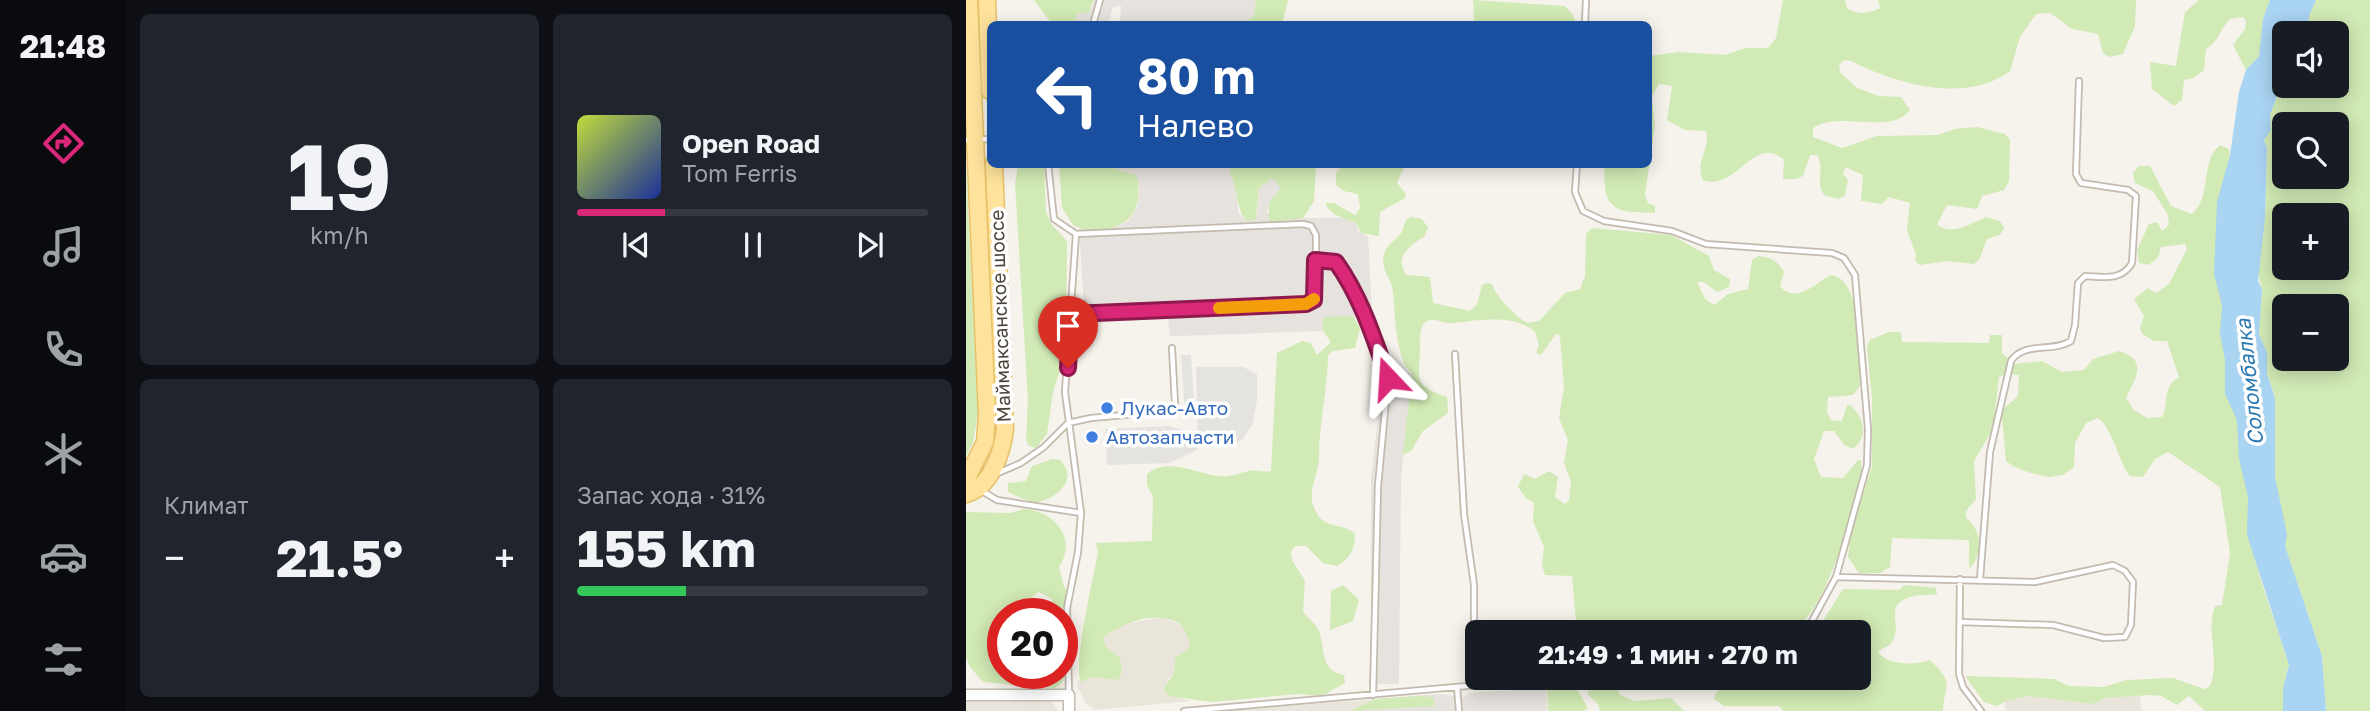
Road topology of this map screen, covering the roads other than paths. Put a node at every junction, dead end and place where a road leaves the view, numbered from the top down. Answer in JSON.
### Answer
{"nodes":[{"id":1,"x":969,"y":0,"type":"edge"},
{"id":2,"x":987,"y":0,"type":"edge"},
{"id":3,"x":1100,"y":0,"type":"edge"},
{"id":4,"x":1586,"y":0,"type":"edge"},
{"id":5,"x":988,"y":21,"type":"edge"},
{"id":6,"x":1094,"y":21,"type":"edge"},
{"id":7,"x":1585,"y":21,"type":"edge"},
{"id":8,"x":2078,"y":82,"type":"dead end"},
{"id":9,"x":977,"y":140,"type":"edge"},
{"id":10,"x":994,"y":168,"type":"edge"},
{"id":11,"x":1048,"y":168,"type":"edge"},
{"id":12,"x":1577,"y":168,"type":"edge"},
{"id":13,"x":1076,"y":234,"type":"junction"},
{"id":14,"x":1315,"y":260,"type":"junction"},
{"id":15,"x":1071,"y":314,"type":"junction"},
{"id":16,"x":1172,"y":348,"type":"dead end"},
{"id":17,"x":1455,"y":354,"type":"dead end"},
{"id":18,"x":1068,"y":424,"type":"junction"},
{"id":19,"x":975,"y":485,"type":"edge"},
{"id":20,"x":1081,"y":513,"type":"junction"},
{"id":21,"x":1836,"y":577,"type":"junction"},
{"id":22,"x":1960,"y":579,"type":"junction"},
{"id":23,"x":1980,"y":579,"type":"junction"},
{"id":24,"x":1474,"y":620,"type":"edge"},
{"id":25,"x":1813,"y":620,"type":"edge"},
{"id":26,"x":1960,"y":622,"type":"junction"},
{"id":27,"x":1457,"y":687,"type":"junction"},
{"id":28,"x":1465,"y":687,"type":"edge"},
{"id":29,"x":966,"y":695,"type":"edge"},
{"id":30,"x":1069,"y":695,"type":"junction"},
{"id":31,"x":1373,"y":695,"type":"junction"},
{"id":32,"x":1069,"y":711,"type":"edge"},
{"id":33,"x":1184,"y":711,"type":"edge"},
{"id":34,"x":1459,"y":711,"type":"edge"},
{"id":35,"x":1981,"y":711,"type":"edge"}],
"edges":[{"from":1,"to":9,"type":"main road","name":"Маймаксанское шоссе"},
{"from":2,"to":5,"type":"main road"},
{"from":3,"to":6,"type":"lane"},
{"from":4,"to":7,"type":"lane"},
{"from":8,"to":23,"type":"lane"},
{"from":9,"to":19,"type":"main road","name":"Маймаксанское шоссе"},
{"from":10,"to":19,"type":"main road","name":"Маймаксанское шоссе"},
{"from":11,"to":13,"type":"lane"},
{"from":12,"to":21,"type":"lane"},
{"from":13,"to":14,"type":"lane"},
{"from":13,"to":15,"type":"lane"},
{"from":14,"to":15,"type":"lane"},
{"from":14,"to":31,"type":"lane"},
{"from":15,"to":18,"type":"lane"},
{"from":16,"to":18,"type":"lane"},
{"from":17,"to":24,"type":"lane"},
{"from":18,"to":19,"type":"lane"},
{"from":18,"to":20,"type":"lane"},
{"from":19,"to":20,"type":"lane"},
{"from":20,"to":30,"type":"lane"},
{"from":21,"to":22,"type":"lane"},
{"from":21,"to":25,"type":"lane"},
{"from":22,"to":23,"type":"lane"},
{"from":22,"to":26,"type":"lane"},
{"from":23,"to":26,"type":"lane"},
{"from":26,"to":35,"type":"lane"},
{"from":27,"to":28,"type":"lane"},
{"from":27,"to":31,"type":"lane"},
{"from":27,"to":34,"type":"lane"},
{"from":29,"to":30,"type":"street"},
{"from":30,"to":32,"type":"street"},
{"from":31,"to":33,"type":"lane"}]}
